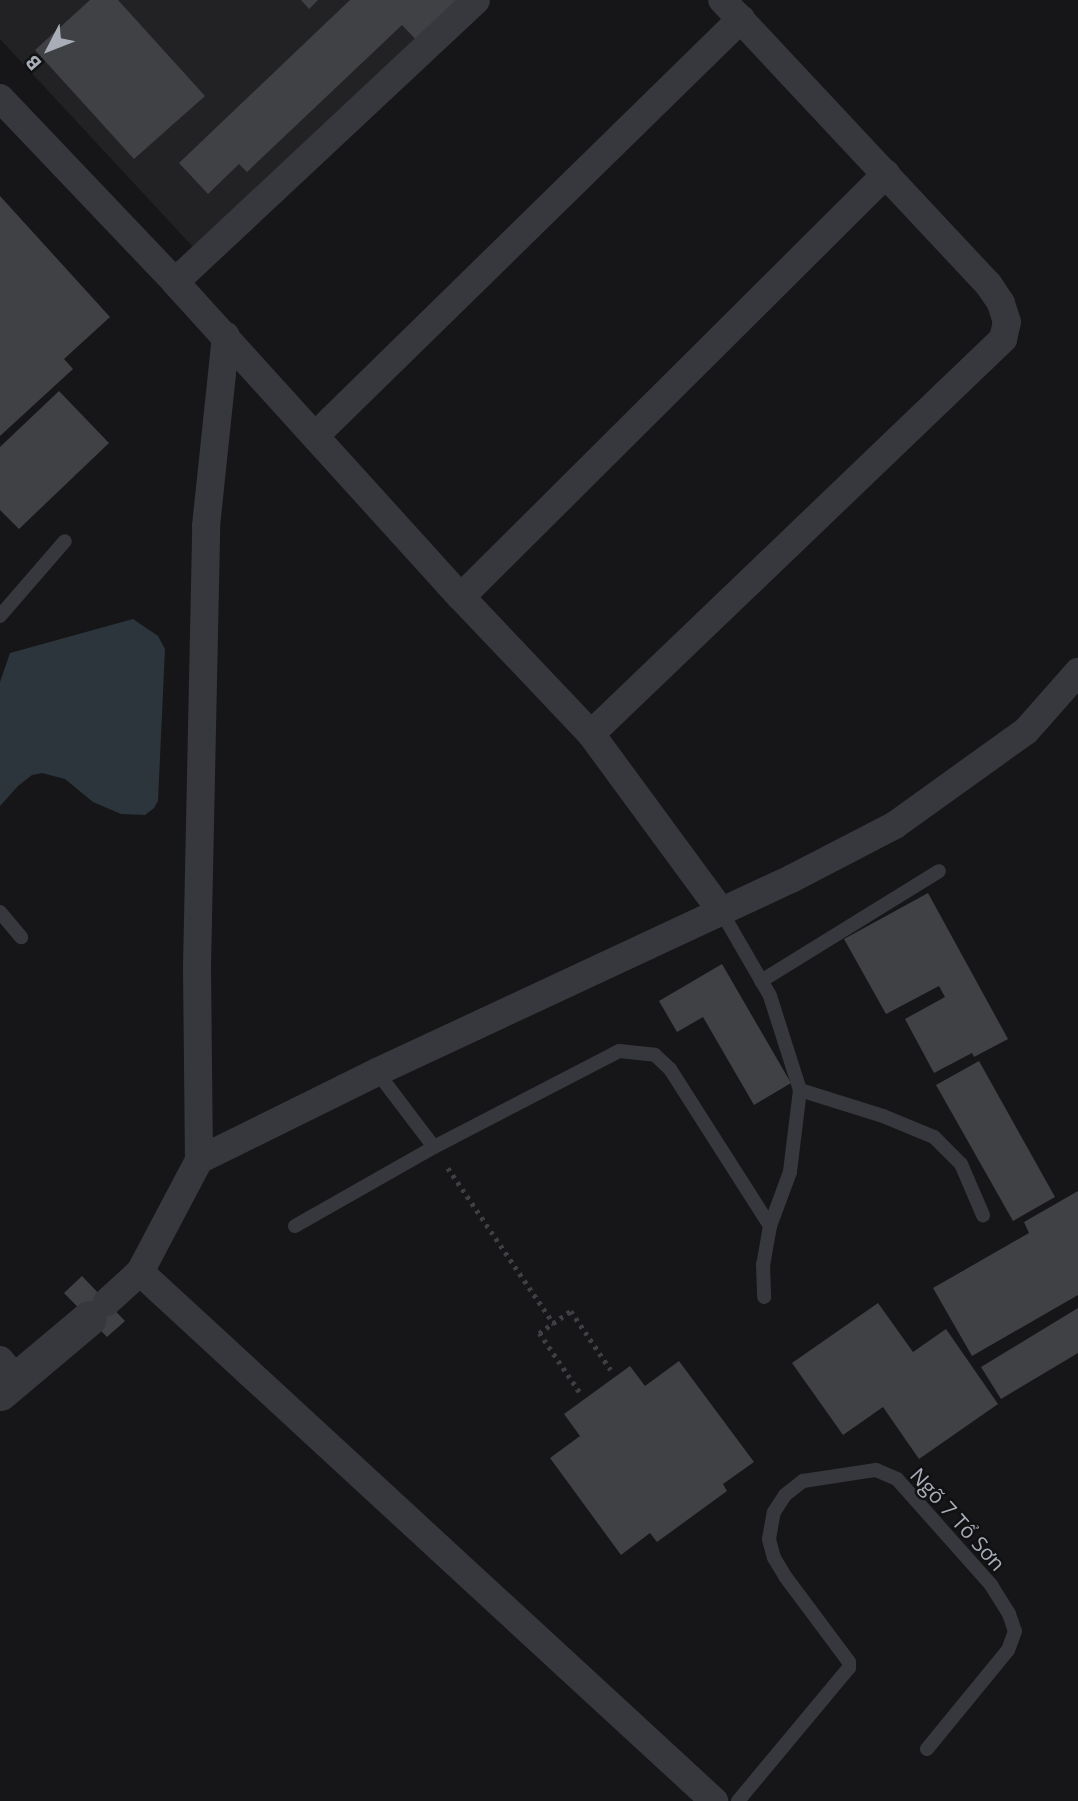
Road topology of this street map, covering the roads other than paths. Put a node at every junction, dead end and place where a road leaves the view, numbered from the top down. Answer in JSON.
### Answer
{"nodes":[{"id":1,"x":477,"y":0,"type":"edge"},
{"id":2,"x":731,"y":9,"type":"edge"},
{"id":3,"x":0,"y":98,"type":"edge"},
{"id":4,"x":886,"y":174,"type":"junction"},
{"id":5,"x":175,"y":282,"type":"junction"},
{"id":6,"x":226,"y":336,"type":"junction"},
{"id":7,"x":316,"y":435,"type":"junction"},
{"id":8,"x":65,"y":541,"type":"dead end"},
{"id":9,"x":461,"y":597,"type":"junction"},
{"id":10,"x":0,"y":616,"type":"edge"},
{"id":11,"x":1078,"y":672,"type":"edge"},
{"id":12,"x":591,"y":734,"type":"junction"},
{"id":13,"x":939,"y":871,"type":"dead end"},
{"id":14,"x":721,"y":911,"type":"junction"},
{"id":15,"x":0,"y":912,"type":"edge"},
{"id":16,"x":21,"y":937,"type":"dead end"},
{"id":17,"x":761,"y":981,"type":"junction"},
{"id":18,"x":377,"y":1072,"type":"junction"},
{"id":19,"x":800,"y":1090,"type":"junction"},
{"id":20,"x":435,"y":1147,"type":"junction"},
{"id":21,"x":199,"y":1160,"type":"junction"},
{"id":22,"x":983,"y":1215,"type":"dead end"},
{"id":23,"x":295,"y":1226,"type":"dead end"},
{"id":24,"x":770,"y":1226,"type":"junction"},
{"id":25,"x":140,"y":1272,"type":"junction"},
{"id":26,"x":764,"y":1297,"type":"dead end"},
{"id":27,"x":98,"y":1310,"type":"joint"},
{"id":28,"x":5,"y":1377,"type":"edge"},
{"id":29,"x":928,"y":1749,"type":"dead end"},
{"id":30,"x":713,"y":1801,"type":"edge"},
{"id":31,"x":738,"y":1801,"type":"edge"}],
"edges":[{"from":1,"to":5,"type":"street"},
{"from":2,"to":4,"type":"street"},
{"from":2,"to":7,"type":"street"},
{"from":3,"to":5,"type":"street"},
{"from":4,"to":9,"type":"street"},
{"from":4,"to":12,"type":"street"},
{"from":5,"to":6,"type":"street"},
{"from":6,"to":7,"type":"street"},
{"from":6,"to":21,"type":"street"},
{"from":7,"to":9,"type":"street"},
{"from":8,"to":10,"type":"lane"},
{"from":9,"to":12,"type":"street"},
{"from":11,"to":14,"type":"street"},
{"from":12,"to":14,"type":"street"},
{"from":13,"to":17,"type":"lane"},
{"from":14,"to":17,"type":"lane"},
{"from":14,"to":18,"type":"street"},
{"from":15,"to":16,"type":"lane"},
{"from":17,"to":19,"type":"lane"},
{"from":18,"to":20,"type":"lane"},
{"from":18,"to":21,"type":"street"},
{"from":19,"to":22,"type":"lane"},
{"from":19,"to":24,"type":"lane"},
{"from":20,"to":23,"type":"lane"},
{"from":20,"to":24,"type":"lane"},
{"from":21,"to":25,"type":"street"},
{"from":24,"to":26,"type":"lane"},
{"from":25,"to":27,"type":"street"},
{"from":25,"to":30,"type":"street"},
{"from":27,"to":28,"type":"street"},
{"from":29,"to":31,"type":"lane","name":"Ngõ 7 Tổ Sơn"}]}
